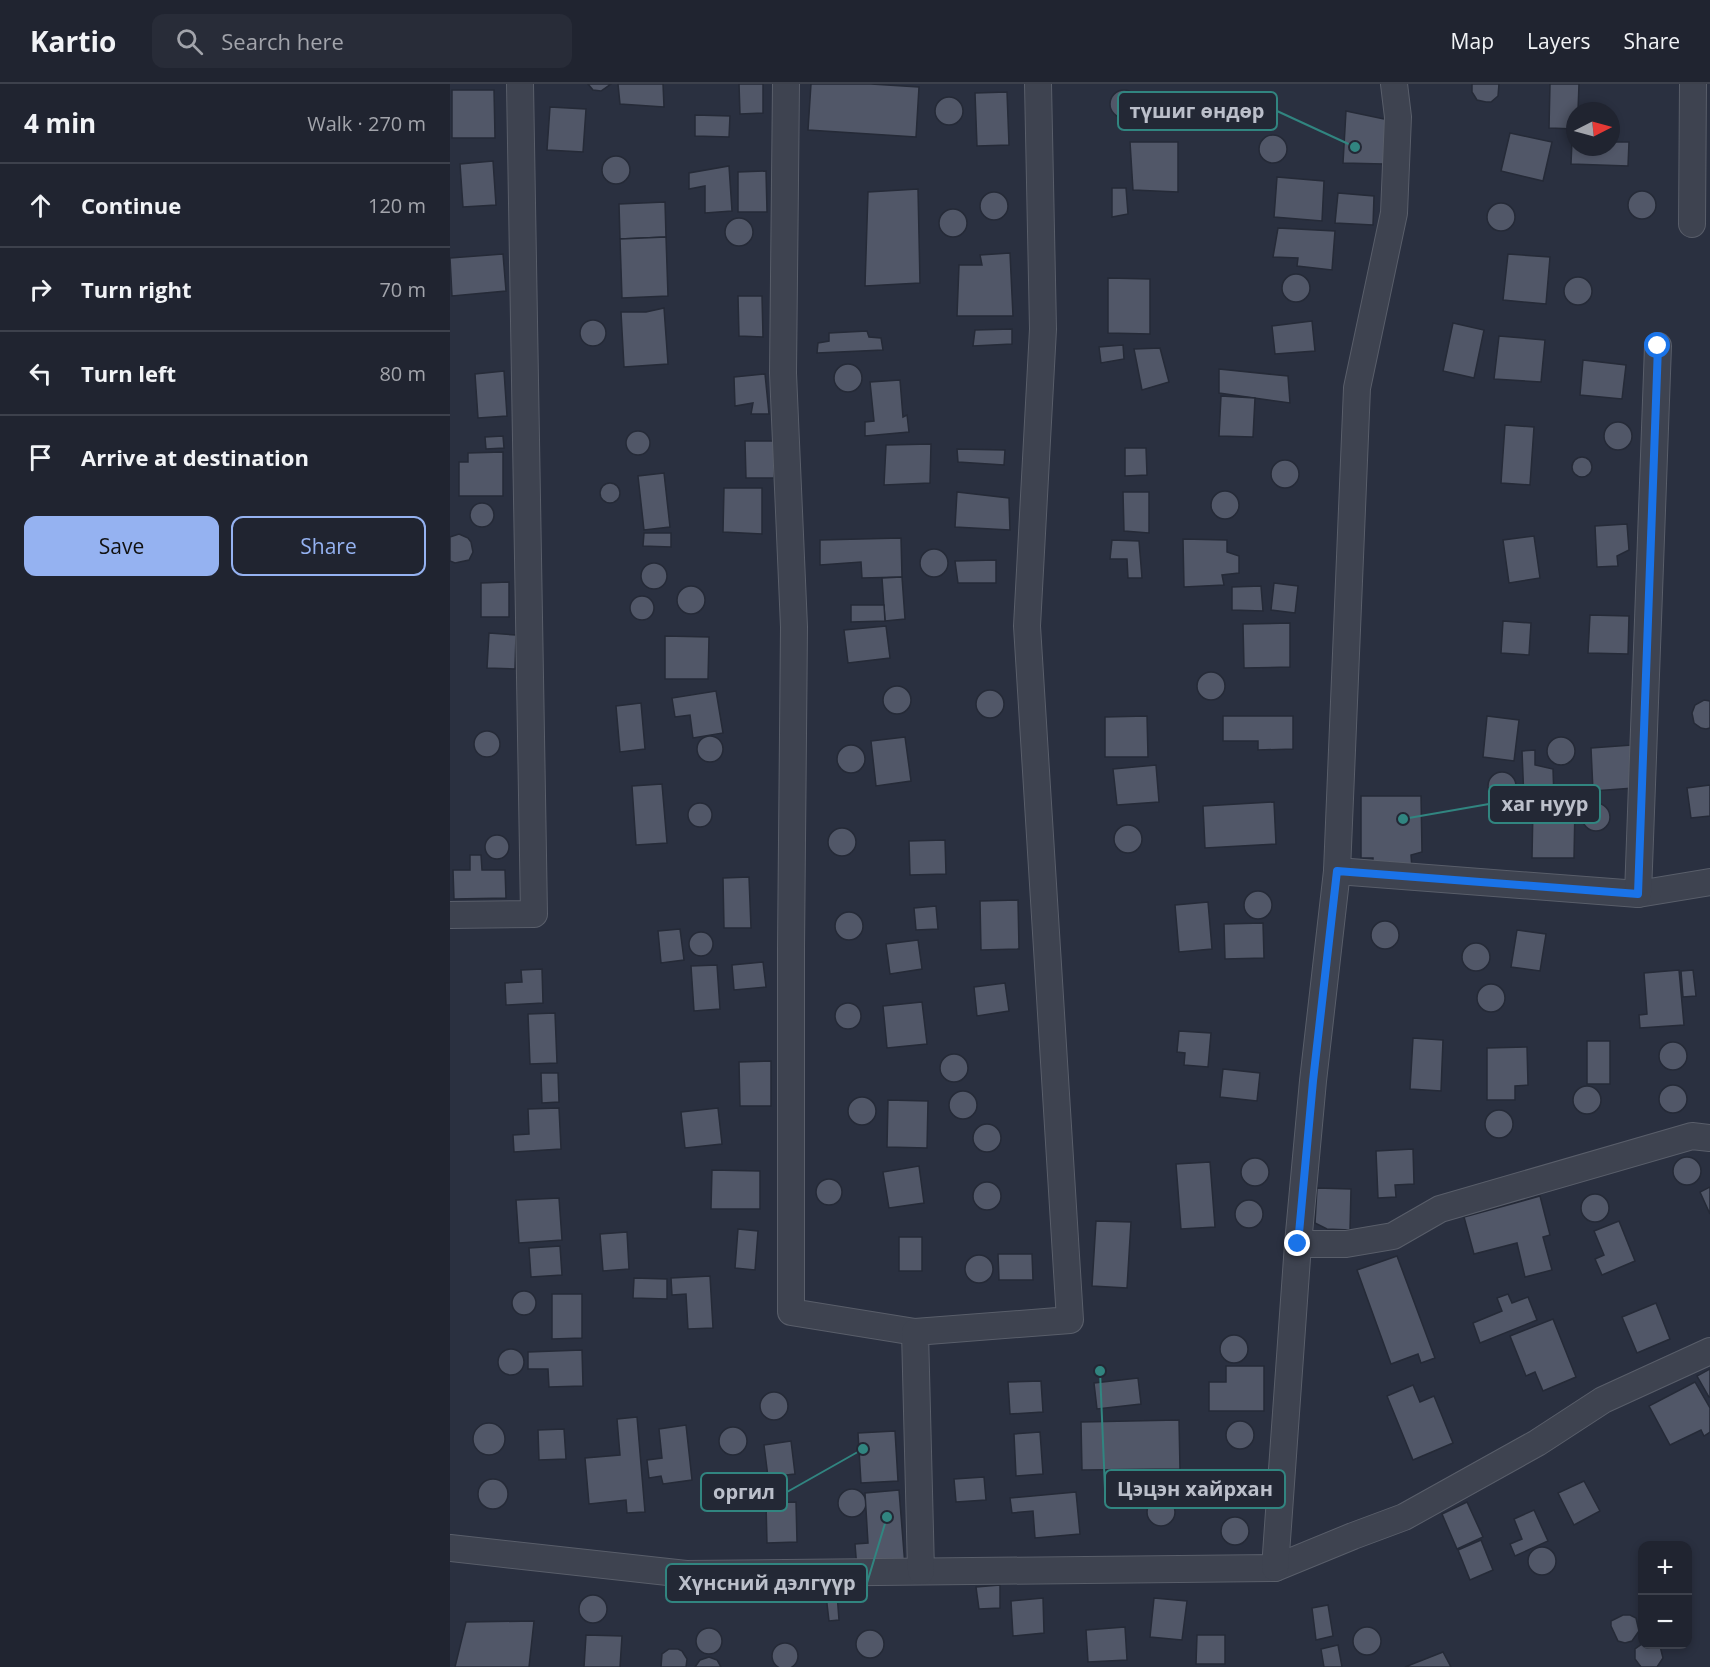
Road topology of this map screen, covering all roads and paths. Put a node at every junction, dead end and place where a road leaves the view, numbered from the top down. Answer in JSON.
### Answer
{"nodes":[{"id":1,"x":520,"y":84,"type":"edge"},
{"id":2,"x":786,"y":84,"type":"edge"},
{"id":3,"x":1038,"y":84,"type":"edge"},
{"id":4,"x":1394,"y":84,"type":"edge"},
{"id":5,"x":1693,"y":84,"type":"edge"},
{"id":6,"x":1692,"y":224,"type":"dead end"},
{"id":7,"x":1658,"y":346,"type":"dead end"},
{"id":8,"x":1337,"y":871,"type":"junction"},
{"id":9,"x":1710,"y":882,"type":"edge"},
{"id":10,"x":1638,"y":894,"type":"junction"},
{"id":11,"x":450,"y":915,"type":"edge"},
{"id":12,"x":1710,"y":1138,"type":"edge"},
{"id":13,"x":1298,"y":1244,"type":"junction"},
{"id":14,"x":915,"y":1332,"type":"junction"},
{"id":15,"x":1710,"y":1351,"type":"edge"},
{"id":16,"x":450,"y":1548,"type":"edge"},
{"id":17,"x":1275,"y":1568,"type":"junction"},
{"id":18,"x":921,"y":1571,"type":"junction"}],
"edges":[{"from":1,"to":11,"type":"street"},
{"from":2,"to":14,"type":"street"},
{"from":3,"to":14,"type":"street"},
{"from":4,"to":8,"type":"street"},
{"from":5,"to":6,"type":"street"},
{"from":7,"to":10,"type":"street"},
{"from":8,"to":10,"type":"street"},
{"from":8,"to":13,"type":"street"},
{"from":9,"to":10,"type":"street"},
{"from":12,"to":13,"type":"street"},
{"from":13,"to":17,"type":"street"},
{"from":14,"to":18,"type":"street"},
{"from":15,"to":17,"type":"street"},
{"from":16,"to":18,"type":"street"},
{"from":17,"to":18,"type":"street"}]}
